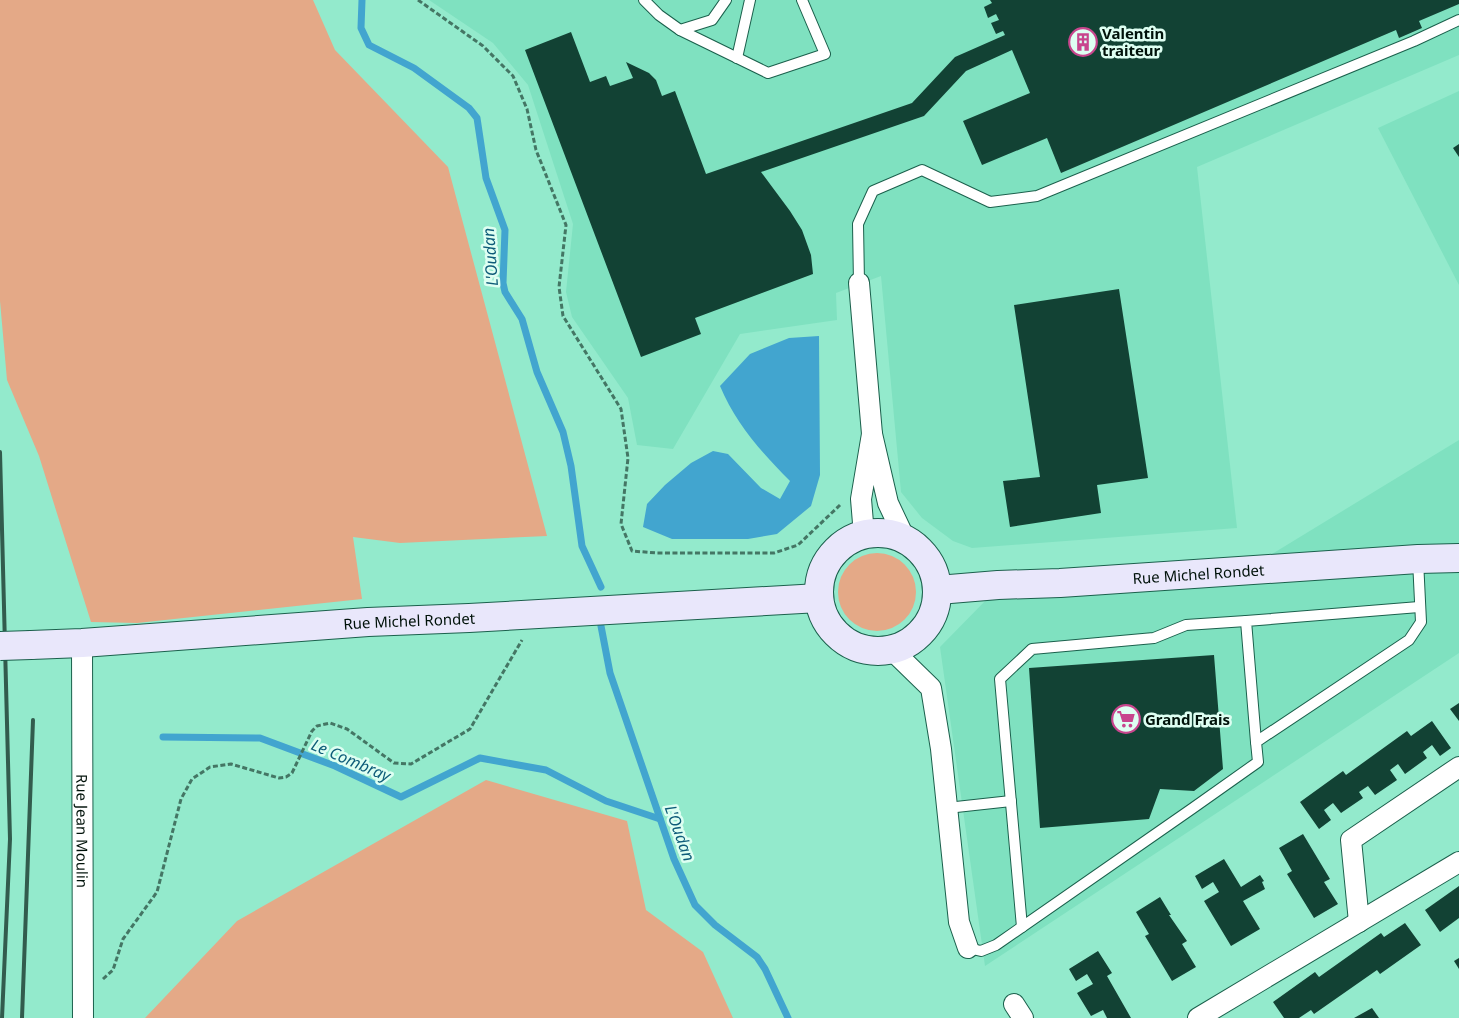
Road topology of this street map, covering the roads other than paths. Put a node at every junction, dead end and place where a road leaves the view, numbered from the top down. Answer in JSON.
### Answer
{"nodes":[{"id":1,"x":644,"y":0,"type":"edge"},
{"id":2,"x":726,"y":0,"type":"edge"},
{"id":3,"x":750,"y":0,"type":"edge"},
{"id":4,"x":802,"y":0,"type":"edge"},
{"id":5,"x":1459,"y":20,"type":"edge"},
{"id":6,"x":680,"y":30,"type":"junction"},
{"id":7,"x":737,"y":58,"type":"junction"},
{"id":8,"x":859,"y":283,"type":"joint"},
{"id":9,"x":872,"y":434,"type":"junction"},
{"id":10,"x":864,"y":535,"type":"junction"},
{"id":11,"x":905,"y":539,"type":"junction"},
{"id":12,"x":1418,"y":558,"type":"junction"},
{"id":13,"x":1459,"y":558,"type":"edge"},
{"id":14,"x":938,"y":590,"type":"junction"},
{"id":15,"x":819,"y":598,"type":"junction"},
{"id":16,"x":1420,"y":607,"type":"junction"},
{"id":17,"x":1246,"y":621,"type":"junction"},
{"id":18,"x":82,"y":643,"type":"junction"},
{"id":19,"x":0,"y":646,"type":"edge"},
{"id":20,"x":892,"y":650,"type":"junction"},
{"id":21,"x":1256,"y":742,"type":"junction"},
{"id":22,"x":1459,"y":767,"type":"edge"},
{"id":23,"x":1011,"y":801,"type":"junction"},
{"id":24,"x":947,"y":808,"type":"junction"},
{"id":25,"x":1459,"y":862,"type":"edge"},
{"id":26,"x":1359,"y":922,"type":"junction"},
{"id":27,"x":1022,"y":927,"type":"junction"},
{"id":28,"x":968,"y":948,"type":"joint"},
{"id":29,"x":83,"y":1018,"type":"edge"},
{"id":30,"x":1198,"y":1018,"type":"edge"}],
"edges":[{"from":1,"to":6,"type":"lane"},
{"from":2,"to":6,"type":"lane"},
{"from":3,"to":7,"type":"lane"},
{"from":4,"to":7,"type":"lane"},
{"from":5,"to":8,"type":"lane"},
{"from":6,"to":7,"type":"lane"},
{"from":8,"to":9,"type":"street"},
{"from":9,"to":10,"type":"street"},
{"from":9,"to":11,"type":"street"},
{"from":10,"to":11,"type":"street"},
{"from":10,"to":15,"type":"street"},
{"from":11,"to":14,"type":"street"},
{"from":12,"to":13,"type":"street","name":"Rue Michel Rondet"},
{"from":12,"to":14,"type":"street","name":"Rue Michel Rondet"},
{"from":12,"to":16,"type":"lane"},
{"from":14,"to":20,"type":"street"},
{"from":15,"to":18,"type":"street","name":"Rue Michel Rondet"},
{"from":15,"to":20,"type":"street"},
{"from":16,"to":17,"type":"lane"},
{"from":16,"to":21,"type":"lane"},
{"from":17,"to":21,"type":"lane"},
{"from":17,"to":23,"type":"lane"},
{"from":18,"to":19,"type":"street","name":"Rue Michel Rondet","bridge":true},
{"from":18,"to":29,"type":"street","name":"Rue Jean Moulin"},
{"from":20,"to":24,"type":"street"},
{"from":21,"to":27,"type":"lane"},
{"from":22,"to":26,"type":"street"},
{"from":23,"to":24,"type":"lane"},
{"from":23,"to":27,"type":"lane"},
{"from":24,"to":28,"type":"street"},
{"from":25,"to":26,"type":"street"},
{"from":26,"to":30,"type":"street"},
{"from":27,"to":28,"type":"lane"}]}
